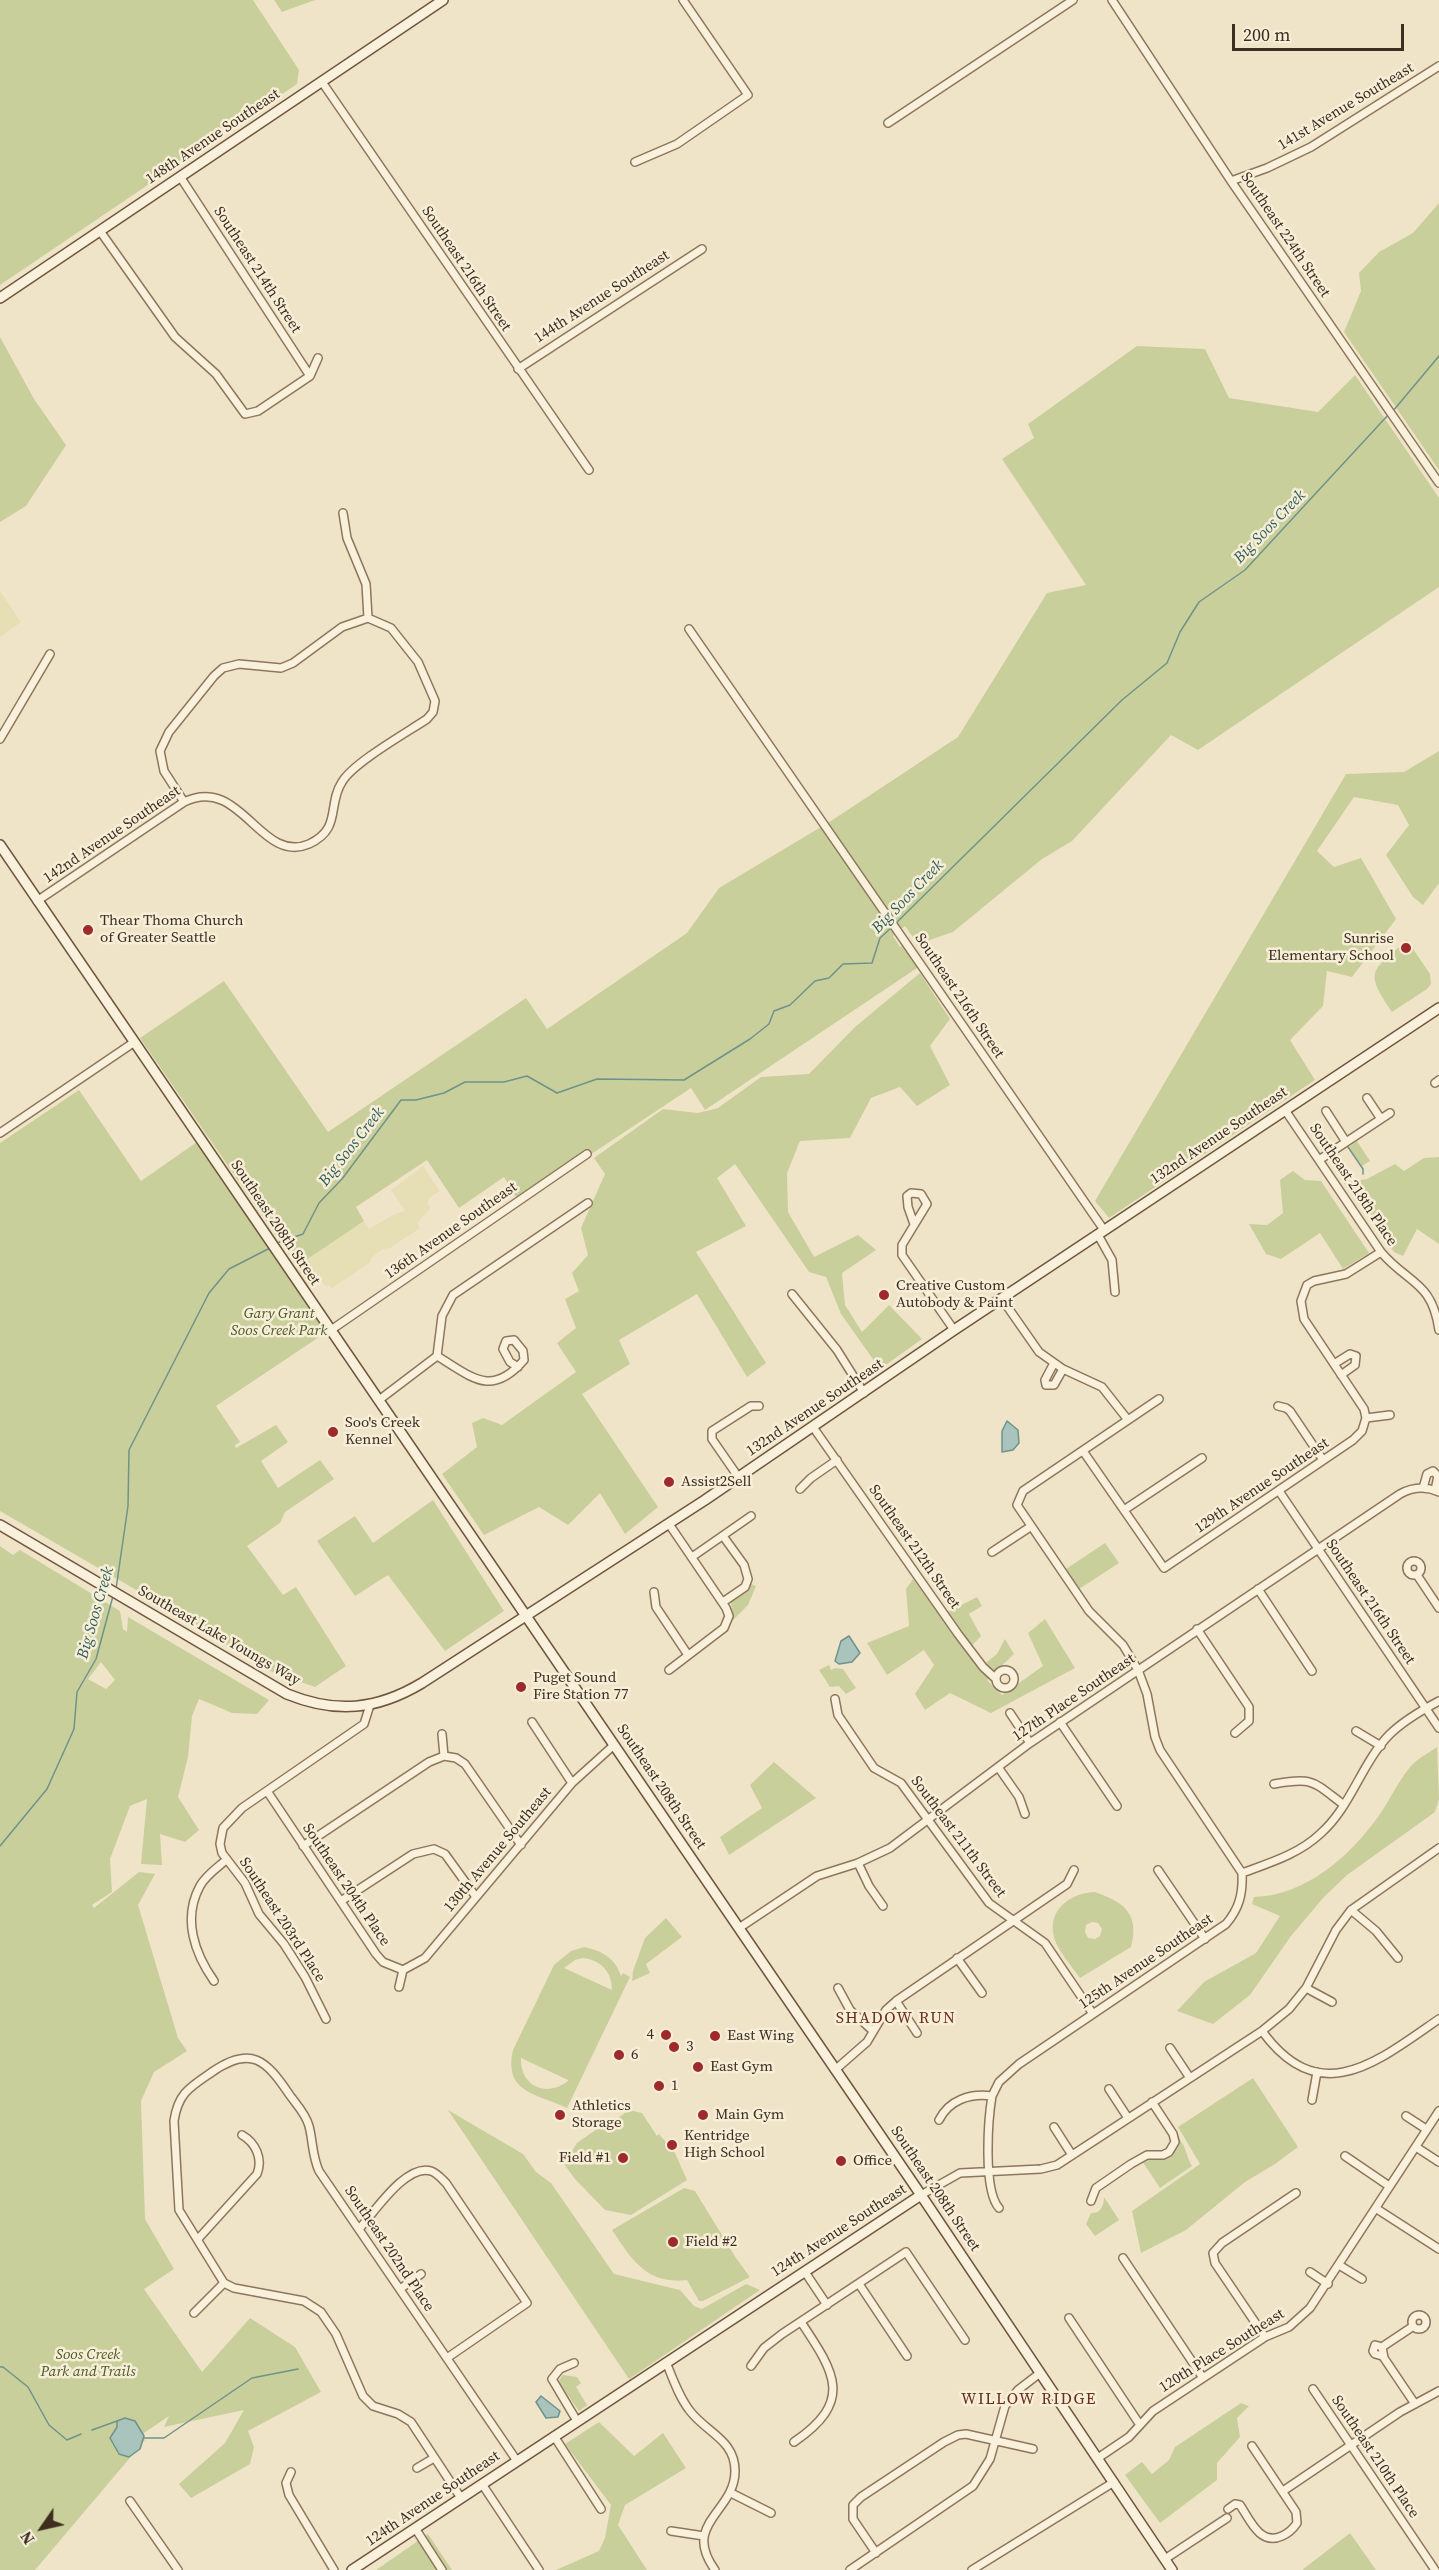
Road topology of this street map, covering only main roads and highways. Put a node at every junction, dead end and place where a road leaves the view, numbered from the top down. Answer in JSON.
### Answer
{"nodes":[{"id":1,"x":443,"y":0,"type":"edge"},
{"id":2,"x":0,"y":298,"type":"edge"},
{"id":3,"x":0,"y":845,"type":"edge"},
{"id":4,"x":1439,"y":1008,"type":"edge"},
{"id":5,"x":0,"y":1525,"type":"edge"},
{"id":6,"x":527,"y":1617,"type":"junction"},
{"id":7,"x":369,"y":1705,"type":"joint"},
{"id":8,"x":921,"y":2195,"type":"junction"},
{"id":9,"x":352,"y":2570,"type":"edge"},
{"id":10,"x":1172,"y":2570,"type":"edge"}],
"edges":[{"from":1,"to":2,"type":"main road","name":"148th Avenue Southeast"},
{"from":3,"to":6,"type":"main road","name":"Southeast 208th Street"},
{"from":4,"to":6,"type":"main road","name":"132nd Avenue Southeast"},
{"from":5,"to":7,"type":"main road","name":"Southeast Lake Youngs Way"},
{"from":6,"to":7,"type":"main road","name":"132nd Avenue Southeast"},
{"from":6,"to":8,"type":"main road","name":"Southeast 208th Street"},
{"from":8,"to":9,"type":"main road","name":"124th Avenue Southeast"},
{"from":8,"to":10,"type":"main road","name":"Southeast 208th Street"}]}
